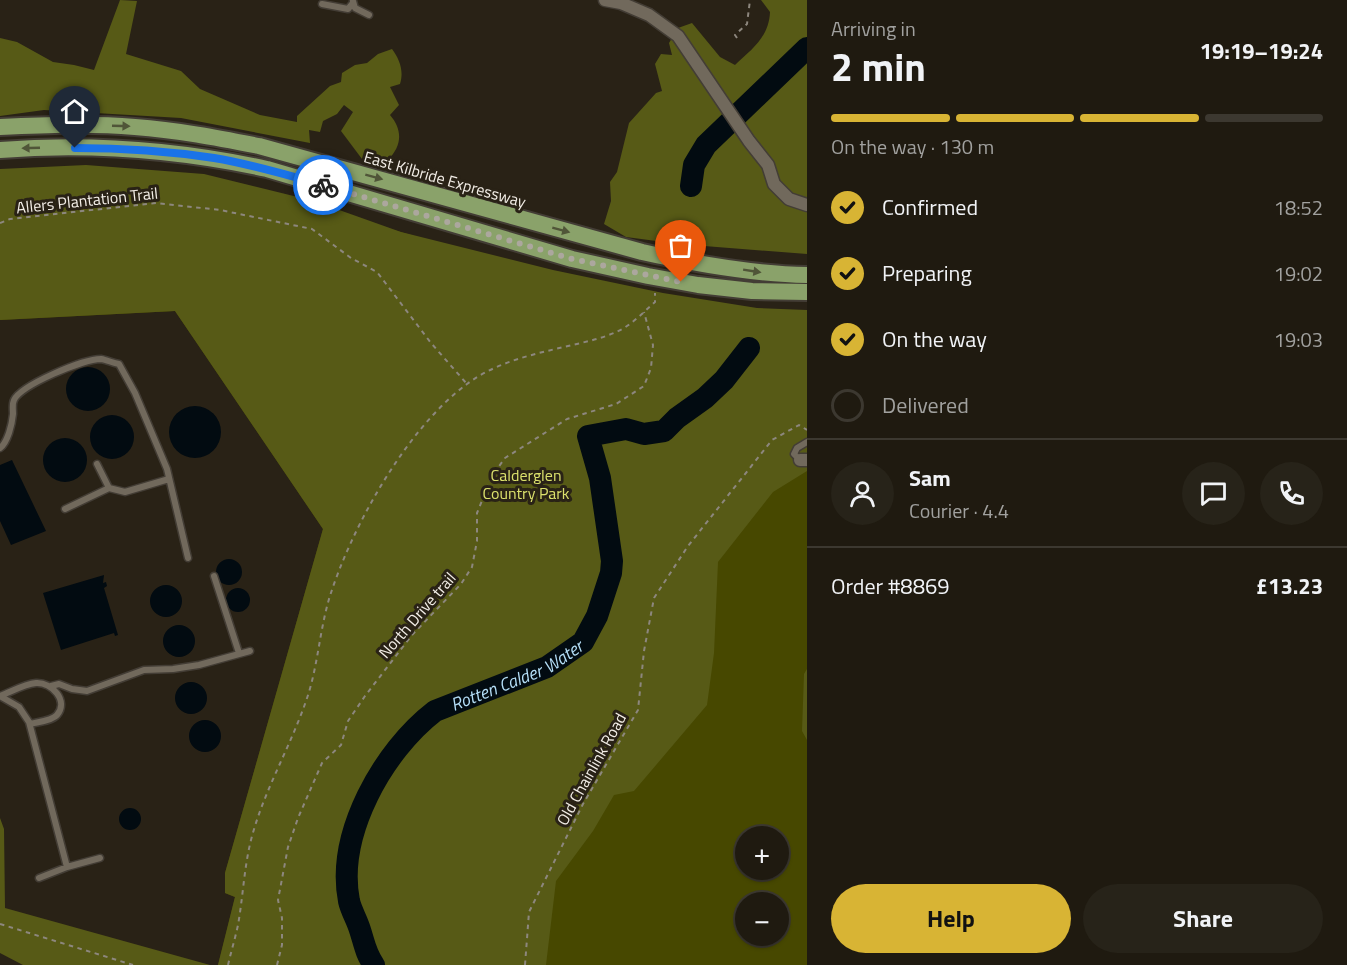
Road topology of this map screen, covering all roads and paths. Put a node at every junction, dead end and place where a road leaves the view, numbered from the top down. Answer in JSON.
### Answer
{"nodes":[{"id":1,"x":605,"y":0,"type":"edge"},
{"id":2,"x":750,"y":0,"type":"edge"},
{"id":3,"x":353,"y":2,"type":"edge"},
{"id":4,"x":322,"y":4,"type":"dead end"},
{"id":5,"x":369,"y":15,"type":"dead end"},
{"id":6,"x":737,"y":38,"type":"dead end"},
{"id":7,"x":0,"y":127,"type":"edge"},
{"id":8,"x":0,"y":150,"type":"edge"},
{"id":9,"x":807,"y":205,"type":"edge"},
{"id":10,"x":0,"y":223,"type":"edge"},
{"id":11,"x":807,"y":275,"type":"edge"},
{"id":12,"x":656,"y":286,"type":"dead end"},
{"id":13,"x":807,"y":292,"type":"edge"},
{"id":14,"x":644,"y":312,"type":"junction"},
{"id":15,"x":467,"y":384,"type":"junction"},
{"id":16,"x":807,"y":430,"type":"edge"},
{"id":17,"x":807,"y":442,"type":"edge"},
{"id":18,"x":0,"y":448,"type":"edge"},
{"id":19,"x":804,"y":460,"type":"edge"},
{"id":20,"x":97,"y":464,"type":"dead end"},
{"id":21,"x":169,"y":479,"type":"junction"},
{"id":22,"x":109,"y":488,"type":"junction"},
{"id":23,"x":65,"y":509,"type":"dead end"},
{"id":24,"x":188,"y":558,"type":"dead end"},
{"id":25,"x":214,"y":576,"type":"dead end"},
{"id":26,"x":250,"y":651,"type":"dead end"},
{"id":27,"x":239,"y":653,"type":"junction"},
{"id":28,"x":51,"y":686,"type":"junction"},
{"id":29,"x":30,"y":724,"type":"junction"},
{"id":30,"x":100,"y":858,"type":"dead end"},
{"id":31,"x":67,"y":867,"type":"junction"},
{"id":32,"x":39,"y":878,"type":"dead end"},
{"id":33,"x":0,"y":924,"type":"edge"},
{"id":34,"x":134,"y":965,"type":"edge"},
{"id":35,"x":228,"y":965,"type":"edge"},
{"id":36,"x":277,"y":965,"type":"edge"},
{"id":37,"x":525,"y":965,"type":"edge"}],
"edges":[{"from":1,"to":9,"type":"street"},
{"from":2,"to":6,"type":"path"},
{"from":3,"to":4,"type":"lane"},
{"from":3,"to":5,"type":"lane"},
{"from":7,"to":11,"type":"highway","name":"East Kilbride Expressway","one_way":true},
{"from":13,"to":8,"type":"highway","one_way":true},
{"from":10,"to":15,"type":"path","name":"Allers Plantation Trail"},
{"from":12,"to":14,"type":"path"},
{"from":14,"to":15,"type":"path"},
{"from":14,"to":36,"type":"path","name":"North Drive trail"},
{"from":15,"to":35,"type":"path"},
{"from":16,"to":37,"type":"path","name":"Old Chainlink Road"},
{"from":17,"to":19,"type":"lane"},
{"from":18,"to":21,"type":"lane"},
{"from":20,"to":22,"type":"lane"},
{"from":21,"to":22,"type":"lane"},
{"from":21,"to":24,"type":"lane"},
{"from":22,"to":23,"type":"lane"},
{"from":25,"to":27,"type":"lane"},
{"from":26,"to":27,"type":"lane"},
{"from":27,"to":28,"type":"lane"},
{"from":28,"to":29,"type":"lane"},
{"from":28,"to":29,"type":"lane"},
{"from":29,"to":31,"type":"lane"},
{"from":30,"to":31,"type":"lane"},
{"from":31,"to":32,"type":"lane"},
{"from":33,"to":34,"type":"path"}]}
